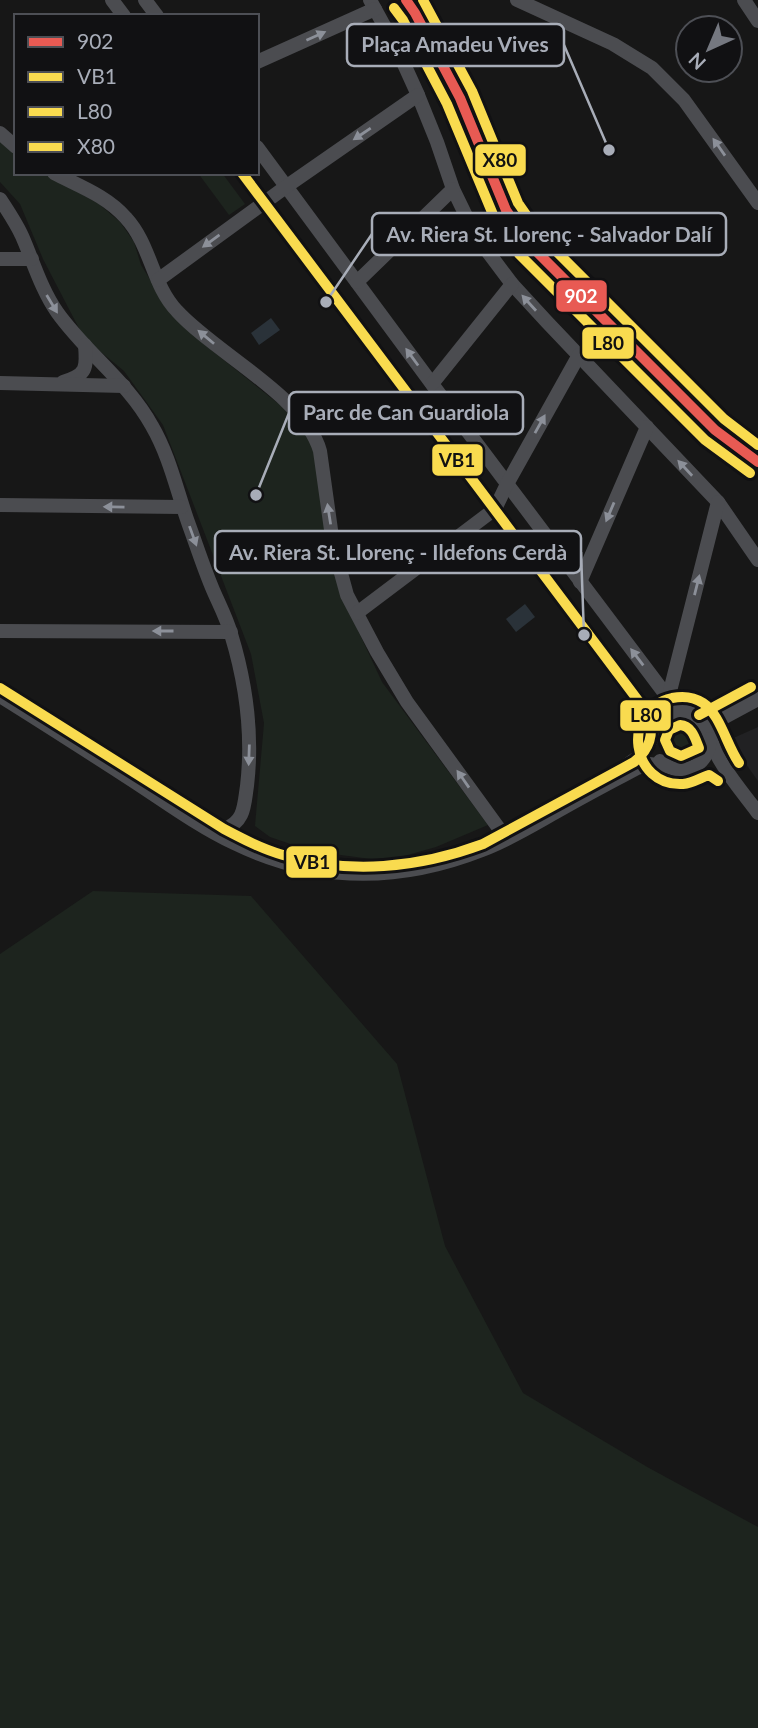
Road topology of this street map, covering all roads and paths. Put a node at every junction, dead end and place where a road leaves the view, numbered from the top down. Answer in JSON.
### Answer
{"nodes":[{"id":1,"x":145,"y":0,"type":"edge"},
{"id":2,"x":406,"y":0,"type":"edge"},
{"id":3,"x":517,"y":0,"type":"edge"},
{"id":4,"x":744,"y":0,"type":"edge"},
{"id":5,"x":373,"y":5,"type":"edge"},
{"id":6,"x":156,"y":14,"type":"edge"},
{"id":7,"x":758,"y":21,"type":"edge"},
{"id":8,"x":259,"y":61,"type":"edge"},
{"id":9,"x":418,"y":95,"type":"junction"},
{"id":10,"x":0,"y":133,"type":"edge"},
{"id":11,"x":14,"y":145,"type":"edge"},
{"id":12,"x":259,"y":150,"type":"edge"},
{"id":13,"x":58,"y":175,"type":"edge"},
{"id":14,"x":243,"y":175,"type":"edge"},
{"id":15,"x":286,"y":186,"type":"junction"},
{"id":16,"x":453,"y":189,"type":"junction"},
{"id":17,"x":0,"y":199,"type":"edge"},
{"id":18,"x":264,"y":203,"type":"junction"},
{"id":19,"x":758,"y":203,"type":"edge"},
{"id":20,"x":0,"y":259,"type":"edge"},
{"id":21,"x":32,"y":259,"type":"junction"},
{"id":22,"x":158,"y":280,"type":"junction"},
{"id":23,"x":357,"y":282,"type":"junction"},
{"id":24,"x":512,"y":284,"type":"junction"},
{"id":25,"x":85,"y":345,"type":"junction"},
{"id":26,"x":579,"y":355,"type":"junction"},
{"id":27,"x":0,"y":383,"type":"edge"},
{"id":28,"x":60,"y":383,"type":"junction"},
{"id":29,"x":432,"y":384,"type":"junction"},
{"id":30,"x":124,"y":386,"type":"junction"},
{"id":31,"x":647,"y":427,"type":"junction"},
{"id":32,"x":758,"y":462,"type":"edge"},
{"id":33,"x":507,"y":484,"type":"junction"},
{"id":34,"x":718,"y":502,"type":"junction"},
{"id":35,"x":0,"y":505,"type":"edge"},
{"id":36,"x":182,"y":507,"type":"junction"},
{"id":37,"x":495,"y":509,"type":"junction"},
{"id":38,"x":758,"y":560,"type":"edge"},
{"id":39,"x":580,"y":582,"type":"junction"},
{"id":40,"x":357,"y":613,"type":"junction"},
{"id":41,"x":0,"y":631,"type":"edge"},
{"id":42,"x":231,"y":632,"type":"junction"},
{"id":43,"x":0,"y":688,"type":"edge"},
{"id":44,"x":0,"y":696,"type":"edge"},
{"id":45,"x":668,"y":699,"type":"junction"},
{"id":46,"x":758,"y":699,"type":"edge"},
{"id":47,"x":678,"y":711,"type":"junction"},
{"id":48,"x":708,"y":733,"type":"junction"},
{"id":49,"x":652,"y":735,"type":"junction"},
{"id":50,"x":700,"y":762,"type":"junction"},
{"id":51,"x":667,"y":766,"type":"junction"},
{"id":52,"x":724,"y":767,"type":"junction"},
{"id":53,"x":758,"y":813,"type":"edge"},
{"id":54,"x":224,"y":829,"type":"junction"},
{"id":55,"x":503,"y":834,"type":"junction"}],
"edges":[{"from":1,"to":6,"type":"street"},
{"from":2,"to":32,"type":"street"},
{"from":19,"to":3,"type":"street","one_way":true},
{"from":4,"to":7,"type":"street"},
{"from":8,"to":5,"type":"street","one_way":true},
{"from":5,"to":9,"type":"street"},
{"from":9,"to":15,"type":"street","one_way":true},
{"from":9,"to":16,"type":"street"},
{"from":10,"to":11,"type":"street"},
{"from":12,"to":15,"type":"street"},
{"from":13,"to":22,"type":"street"},
{"from":14,"to":18,"type":"street"},
{"from":15,"to":18,"type":"street"},
{"from":15,"to":23,"type":"street"},
{"from":16,"to":23,"type":"street"},
{"from":16,"to":24,"type":"street"},
{"from":17,"to":21,"type":"street"},
{"from":18,"to":22,"type":"street","one_way":true},
{"from":18,"to":37,"type":"street"},
{"from":20,"to":21,"type":"street"},
{"from":21,"to":25,"type":"street","one_way":true},
{"from":40,"to":22,"type":"street","one_way":true},
{"from":29,"to":23,"type":"street","one_way":true},
{"from":26,"to":24,"type":"street","one_way":true},
{"from":24,"to":29,"type":"street"},
{"from":25,"to":28,"type":"street"},
{"from":25,"to":30,"type":"street"},
{"from":26,"to":31,"type":"street"},
{"from":33,"to":26,"type":"street","one_way":true},
{"from":27,"to":28,"type":"street"},
{"from":28,"to":30,"type":"street"},
{"from":29,"to":33,"type":"street"},
{"from":30,"to":36,"type":"street"},
{"from":34,"to":31,"type":"street","one_way":true},
{"from":31,"to":39,"type":"street","one_way":true},
{"from":33,"to":37,"type":"street"},
{"from":33,"to":39,"type":"street"},
{"from":34,"to":38,"type":"street"},
{"from":45,"to":34,"type":"street","one_way":true},
{"from":36,"to":35,"type":"street","one_way":true},
{"from":36,"to":42,"type":"street","one_way":true},
{"from":37,"to":40,"type":"street"},
{"from":37,"to":49,"type":"street"},
{"from":45,"to":39,"type":"street","one_way":true},
{"from":55,"to":40,"type":"street","one_way":true},
{"from":42,"to":41,"type":"street","one_way":true},
{"from":42,"to":54,"type":"street","one_way":true},
{"from":43,"to":54,"type":"street"},
{"from":44,"to":51,"type":"street"},
{"from":45,"to":47,"type":"street"},
{"from":46,"to":48,"type":"street"},
{"from":47,"to":48,"type":"street"},
{"from":47,"to":49,"type":"street"},
{"from":48,"to":50,"type":"street"},
{"from":48,"to":52,"type":"street"},
{"from":49,"to":51,"type":"street"},
{"from":49,"to":55,"type":"street"},
{"from":50,"to":51,"type":"street"},
{"from":50,"to":52,"type":"street"},
{"from":52,"to":53,"type":"street"},
{"from":54,"to":55,"type":"street"}]}
